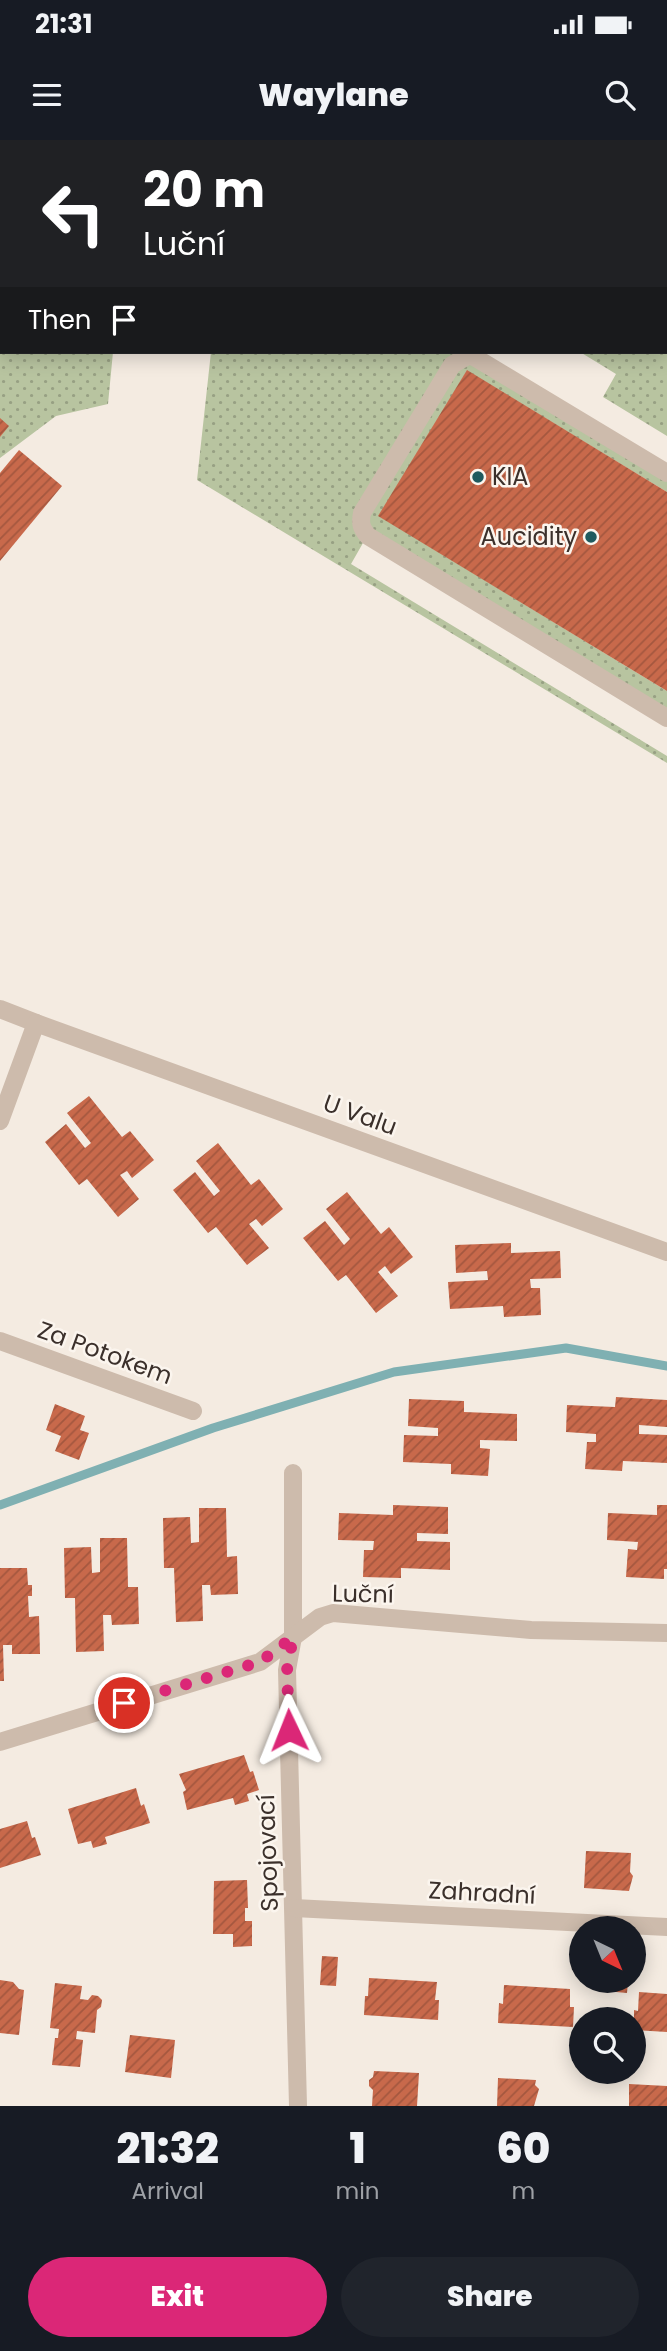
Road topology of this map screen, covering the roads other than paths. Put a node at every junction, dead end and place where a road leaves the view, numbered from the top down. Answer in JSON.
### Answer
{"nodes":[{"id":1,"x":667,"y":473,"type":"edge"},
{"id":2,"x":667,"y":718,"type":"edge"},
{"id":3,"x":0,"y":1009,"type":"edge"},
{"id":4,"x":36,"y":1023,"type":"junction"},
{"id":5,"x":0,"y":1121,"type":"edge"},
{"id":6,"x":667,"y":1252,"type":"edge"},
{"id":7,"x":0,"y":1341,"type":"edge"},
{"id":8,"x":192,"y":1411,"type":"dead end"},
{"id":9,"x":293,"y":1473,"type":"dead end"},
{"id":10,"x":667,"y":1633,"type":"edge"},
{"id":11,"x":293,"y":1637,"type":"junction"},
{"id":12,"x":0,"y":1742,"type":"edge"},
{"id":13,"x":293,"y":1908,"type":"junction"},
{"id":14,"x":667,"y":1927,"type":"edge"},
{"id":15,"x":298,"y":2106,"type":"edge"}],
"edges":[{"from":1,"to":2,"type":"street"},
{"from":3,"to":4,"type":"street","name":"U Valu"},
{"from":4,"to":5,"type":"street"},
{"from":4,"to":6,"type":"street","name":"U Valu"},
{"from":7,"to":8,"type":"street","name":"Za Potokem"},
{"from":9,"to":11,"type":"street","name":"Spojovací"},
{"from":10,"to":11,"type":"street","name":"Luční"},
{"from":11,"to":12,"type":"street","name":"Luční"},
{"from":11,"to":13,"type":"street","name":"Spojovací"},
{"from":13,"to":14,"type":"street","name":"Zahradní"},
{"from":13,"to":15,"type":"street","name":"Spojovací"}]}
